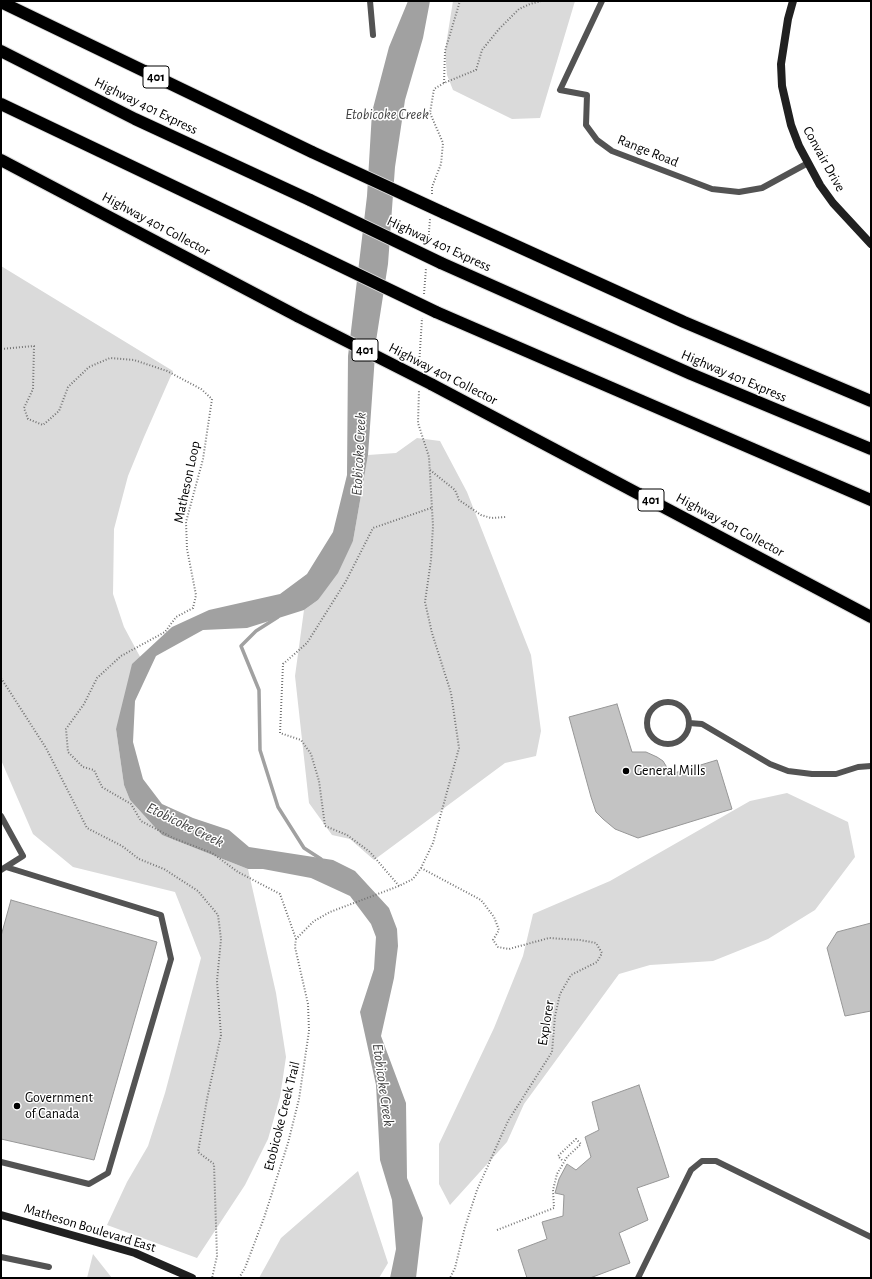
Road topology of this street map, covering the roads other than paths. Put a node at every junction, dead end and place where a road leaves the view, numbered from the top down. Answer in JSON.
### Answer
{"nodes":[{"id":1,"x":370,"y":1,"type":"edge"},
{"id":2,"x":602,"y":1,"type":"edge"},
{"id":3,"x":793,"y":1,"type":"edge"},
{"id":4,"x":1,"y":2,"type":"edge"},
{"id":5,"x":373,"y":35,"type":"dead end"},
{"id":6,"x":1,"y":51,"type":"edge"},
{"id":7,"x":1,"y":104,"type":"edge"},
{"id":8,"x":1,"y":160,"type":"edge"},
{"id":9,"x":808,"y":163,"type":"junction"},
{"id":10,"x":871,"y":244,"type":"edge"},
{"id":11,"x":871,"y":401,"type":"edge"},
{"id":12,"x":871,"y":449,"type":"edge"},
{"id":13,"x":871,"y":500,"type":"edge"},
{"id":14,"x":871,"y":617,"type":"edge"},
{"id":15,"x":689,"y":723,"type":"junction"},
{"id":16,"x":871,"y":766,"type":"edge"},
{"id":17,"x":1,"y":816,"type":"edge"},
{"id":18,"x":3,"y":869,"type":"edge"},
{"id":19,"x":1,"y":1162,"type":"edge"},
{"id":20,"x":1,"y":1215,"type":"edge"},
{"id":21,"x":871,"y":1237,"type":"edge"},
{"id":22,"x":1,"y":1257,"type":"edge"},
{"id":23,"x":49,"y":1267,"type":"dead end"},
{"id":24,"x":192,"y":1278,"type":"edge"},
{"id":25,"x":638,"y":1278,"type":"edge"}],
"edges":[{"from":1,"to":5,"type":"lane"},
{"from":2,"to":9,"type":"lane","name":"Range Road"},
{"from":3,"to":9,"type":"street","name":"Convair Drive"},
{"from":4,"to":11,"type":"highway","number":"401","bridge":true},
{"from":6,"to":12,"type":"highway","name":"Highway 401 Express","bridge":true},
{"from":7,"to":13,"type":"highway","bridge":true},
{"from":8,"to":14,"type":"highway","name":"Highway 401 Collector","number":"401","bridge":true},
{"from":9,"to":10,"type":"street","name":"Convair Drive"},
{"from":15,"to":15,"type":"lane"},
{"from":15,"to":16,"type":"lane"},
{"from":17,"to":18,"type":"lane"},
{"from":18,"to":19,"type":"lane"},
{"from":20,"to":24,"type":"street","name":"Matheson Boulevard East"},
{"from":21,"to":25,"type":"lane"},
{"from":22,"to":23,"type":"lane"}]}
